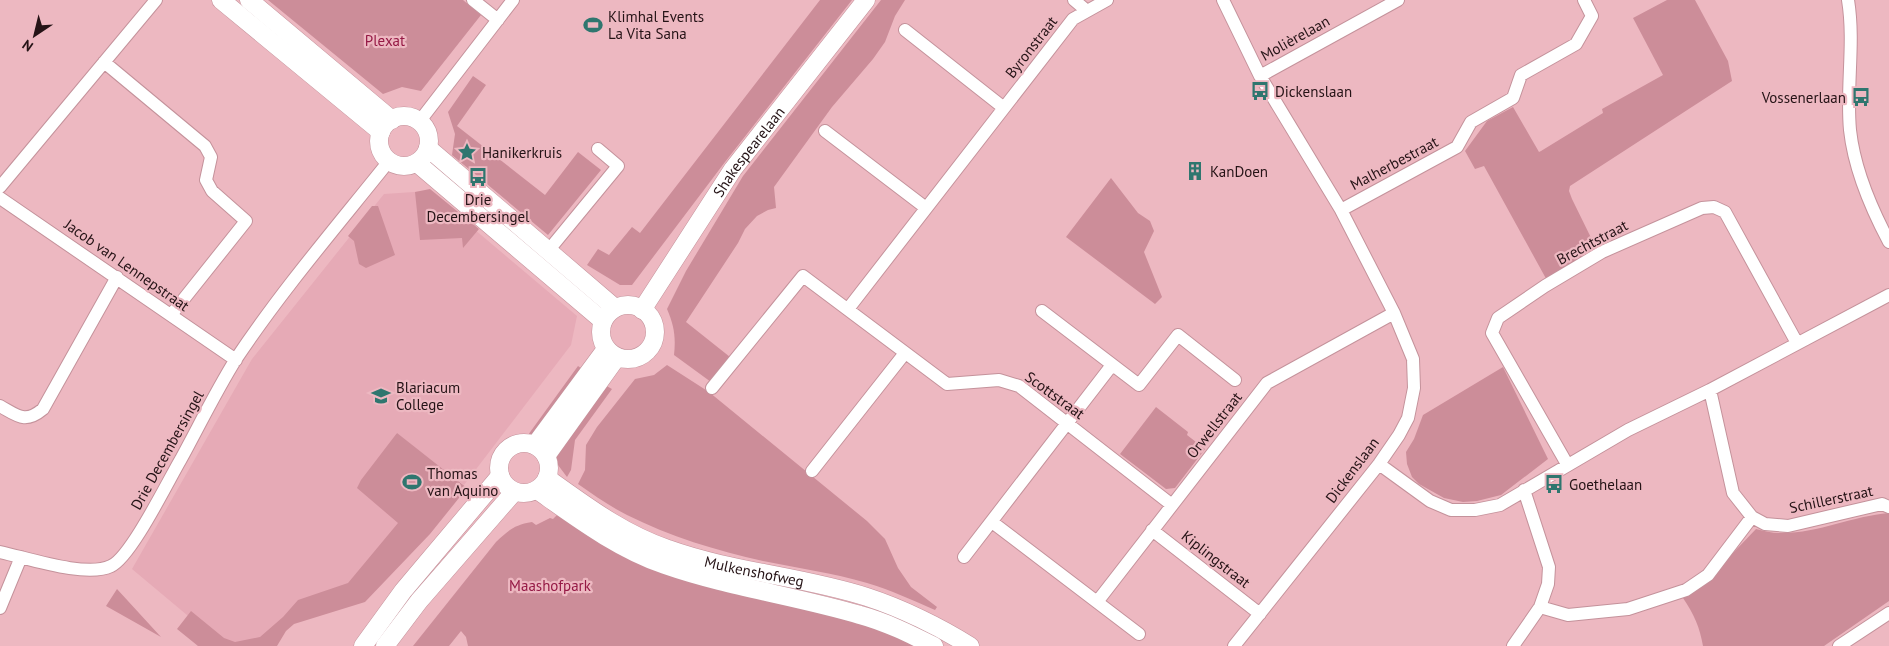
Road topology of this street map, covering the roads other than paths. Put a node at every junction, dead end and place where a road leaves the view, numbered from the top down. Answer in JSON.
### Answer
{"nodes":[{"id":1,"x":156,"y":0,"type":"edge"},
{"id":2,"x":222,"y":0,"type":"edge"},
{"id":3,"x":250,"y":0,"type":"edge"},
{"id":4,"x":473,"y":0,"type":"edge"},
{"id":5,"x":513,"y":0,"type":"edge"},
{"id":6,"x":866,"y":0,"type":"edge"},
{"id":7,"x":1074,"y":0,"type":"edge"},
{"id":8,"x":1107,"y":0,"type":"edge"},
{"id":9,"x":1224,"y":0,"type":"edge"},
{"id":10,"x":1584,"y":0,"type":"edge"},
{"id":11,"x":1848,"y":0,"type":"edge"},
{"id":12,"x":1395,"y":1,"type":"edge"},
{"id":13,"x":1087,"y":11,"type":"junction"},
{"id":14,"x":498,"y":20,"type":"junction"},
{"id":15,"x":905,"y":30,"type":"dead end"},
{"id":16,"x":290,"y":45,"type":"junction"},
{"id":17,"x":104,"y":62,"type":"junction"},
{"id":18,"x":1260,"y":76,"type":"junction"},
{"id":19,"x":1004,"y":108,"type":"junction"},
{"id":20,"x":419,"y":122,"type":"junction"},
{"id":21,"x":387,"y":126,"type":"junction"},
{"id":22,"x":825,"y":131,"type":"dead end"},
{"id":23,"x":428,"y":148,"type":"junction"},
{"id":24,"x":598,"y":149,"type":"dead end"},
{"id":25,"x":389,"y":161,"type":"junction"},
{"id":26,"x":417,"y":163,"type":"junction"},
{"id":27,"x":0,"y":187,"type":"edge"},
{"id":28,"x":0,"y":198,"type":"edge"},
{"id":29,"x":926,"y":208,"type":"junction"},
{"id":30,"x":1342,"y":210,"type":"junction"},
{"id":31,"x":1889,"y":242,"type":"edge"},
{"id":32,"x":548,"y":251,"type":"junction"},
{"id":33,"x":117,"y":277,"type":"junction"},
{"id":34,"x":1889,"y":295,"type":"edge"},
{"id":35,"x":642,"y":310,"type":"junction"},
{"id":36,"x":848,"y":310,"type":"junction"},
{"id":37,"x":1042,"y":311,"type":"dead end"},
{"id":38,"x":1394,"y":313,"type":"junction"},
{"id":39,"x":609,"y":314,"type":"junction"},
{"id":40,"x":171,"y":315,"type":"junction"},
{"id":41,"x":1797,"y":343,"type":"junction"},
{"id":42,"x":612,"y":353,"type":"junction"},
{"id":43,"x":905,"y":353,"type":"junction"},
{"id":44,"x":236,"y":360,"type":"junction"},
{"id":45,"x":1112,"y":365,"type":"junction"},
{"id":46,"x":1235,"y":380,"type":"dead end"},
{"id":47,"x":712,"y":388,"type":"dead end"},
{"id":48,"x":1710,"y":390,"type":"junction"},
{"id":49,"x":0,"y":406,"type":"edge"},
{"id":50,"x":1067,"y":424,"type":"junction"},
{"id":51,"x":540,"y":450,"type":"junction"},
{"id":52,"x":1379,"y":464,"type":"junction"},
{"id":53,"x":1567,"y":464,"type":"junction"},
{"id":54,"x":812,"y":471,"type":"dead end"},
{"id":55,"x":500,"y":476,"type":"junction"},
{"id":56,"x":542,"y":484,"type":"junction"},
{"id":57,"x":1524,"y":490,"type":"junction"},
{"id":58,"x":514,"y":492,"type":"junction"},
{"id":59,"x":1172,"y":505,"type":"junction"},
{"id":60,"x":1889,"y":507,"type":"edge"},
{"id":61,"x":1752,"y":517,"type":"junction"},
{"id":62,"x":992,"y":522,"type":"junction"},
{"id":63,"x":1152,"y":530,"type":"junction"},
{"id":64,"x":0,"y":552,"type":"edge"},
{"id":65,"x":21,"y":557,"type":"junction"},
{"id":66,"x":964,"y":558,"type":"dead end"},
{"id":67,"x":1097,"y":602,"type":"junction"},
{"id":68,"x":1540,"y":607,"type":"junction"},
{"id":69,"x":0,"y":608,"type":"edge"},
{"id":70,"x":1889,"y":613,"type":"edge"},
{"id":71,"x":1260,"y":614,"type":"junction"},
{"id":72,"x":1139,"y":634,"type":"dead end"},
{"id":73,"x":363,"y":646,"type":"edge"},
{"id":74,"x":385,"y":646,"type":"edge"},
{"id":75,"x":934,"y":646,"type":"edge"},
{"id":76,"x":970,"y":646,"type":"edge"},
{"id":77,"x":1234,"y":646,"type":"edge"},
{"id":78,"x":1513,"y":646,"type":"edge"},
{"id":79,"x":1839,"y":646,"type":"edge"}],
"edges":[{"from":1,"to":17,"type":"street"},
{"from":2,"to":16,"type":"street"},
{"from":3,"to":16,"type":"street"},
{"from":4,"to":14,"type":"street"},
{"from":5,"to":14,"type":"street"},
{"from":6,"to":35,"type":"street","name":"Shakespearelaan"},
{"from":7,"to":13,"type":"street"},
{"from":8,"to":13,"type":"street","name":"Byronstraat"},
{"from":9,"to":18,"type":"street","name":"Dickenslaan"},
{"from":10,"to":30,"type":"street","name":"Malherbestraat"},
{"from":11,"to":31,"type":"street"},
{"from":12,"to":18,"type":"street","name":"Molièrelaan"},
{"from":13,"to":19,"type":"street","name":"Byronstraat"},
{"from":14,"to":20,"type":"street"},
{"from":15,"to":19,"type":"street"},
{"from":16,"to":21,"type":"street"},
{"from":17,"to":27,"type":"street"},
{"from":17,"to":40,"type":"street"},
{"from":18,"to":30,"type":"street","name":"Dickenslaan"},
{"from":19,"to":29,"type":"street","name":"Byronstraat"},
{"from":20,"to":21,"type":"street"},
{"from":20,"to":23,"type":"street"},
{"from":21,"to":25,"type":"street"},
{"from":22,"to":29,"type":"street"},
{"from":23,"to":26,"type":"street"},
{"from":23,"to":32,"type":"street"},
{"from":24,"to":32,"type":"street"},
{"from":25,"to":26,"type":"street"},
{"from":25,"to":44,"type":"street","name":"Drie Decembersingel"},
{"from":26,"to":39,"type":"street"},
{"from":28,"to":33,"type":"street","name":"Jacob van Lennepstraat"},
{"from":29,"to":36,"type":"street","name":"Byronstraat"},
{"from":30,"to":38,"type":"street","name":"Dickenslaan"},
{"from":32,"to":39,"type":"street"},
{"from":33,"to":40,"type":"street","name":"Jacob van Lennepstraat"},
{"from":33,"to":49,"type":"street"},
{"from":34,"to":41,"type":"street"},
{"from":35,"to":39,"type":"street"},
{"from":35,"to":42,"type":"street"},
{"from":36,"to":43,"type":"street","name":"Scottstraat"},
{"from":36,"to":47,"type":"street","name":"Scottstraat"},
{"from":37,"to":45,"type":"street"},
{"from":38,"to":52,"type":"street","name":"Dickenslaan"},
{"from":38,"to":59,"type":"street","name":"Orwellstraat"},
{"from":39,"to":42,"type":"street"},
{"from":40,"to":44,"type":"street","name":"Jacob van Lennepstraat"},
{"from":41,"to":48,"type":"street"},
{"from":41,"to":53,"type":"street","name":"Brechtstraat"},
{"from":42,"to":51,"type":"street"},
{"from":43,"to":50,"type":"street","name":"Scottstraat"},
{"from":43,"to":54,"type":"street"},
{"from":44,"to":65,"type":"street","name":"Drie Decembersingel"},
{"from":45,"to":46,"type":"street"},
{"from":45,"to":50,"type":"street"},
{"from":48,"to":53,"type":"street"},
{"from":48,"to":61,"type":"street"},
{"from":50,"to":59,"type":"street","name":"Scottstraat"},
{"from":50,"to":62,"type":"street"},
{"from":51,"to":55,"type":"street"},
{"from":51,"to":56,"type":"street"},
{"from":52,"to":57,"type":"street"},
{"from":52,"to":71,"type":"street","name":"Dickenslaan"},
{"from":53,"to":57,"type":"street"},
{"from":55,"to":58,"type":"street"},
{"from":55,"to":73,"type":"street"},
{"from":56,"to":58,"type":"street"},
{"from":56,"to":75,"type":"street","name":"Mulkenshofweg"},
{"from":56,"to":76,"type":"street","name":"Mulkenshofweg"},
{"from":57,"to":68,"type":"street"},
{"from":58,"to":74,"type":"street"},
{"from":59,"to":63,"type":"street","name":"Orwellstraat"},
{"from":60,"to":61,"type":"street","name":"Schillerstraat"},
{"from":61,"to":68,"type":"street"},
{"from":62,"to":66,"type":"street"},
{"from":62,"to":67,"type":"street"},
{"from":63,"to":67,"type":"street","name":"Orwellstraat"},
{"from":63,"to":71,"type":"street","name":"Kiplingstraat"},
{"from":64,"to":65,"type":"street","name":"Drie Decembersingel"},
{"from":65,"to":69,"type":"street"},
{"from":67,"to":72,"type":"street"},
{"from":68,"to":78,"type":"street"},
{"from":70,"to":79,"type":"street"},
{"from":71,"to":77,"type":"street","name":"Dickenslaan"}]}
